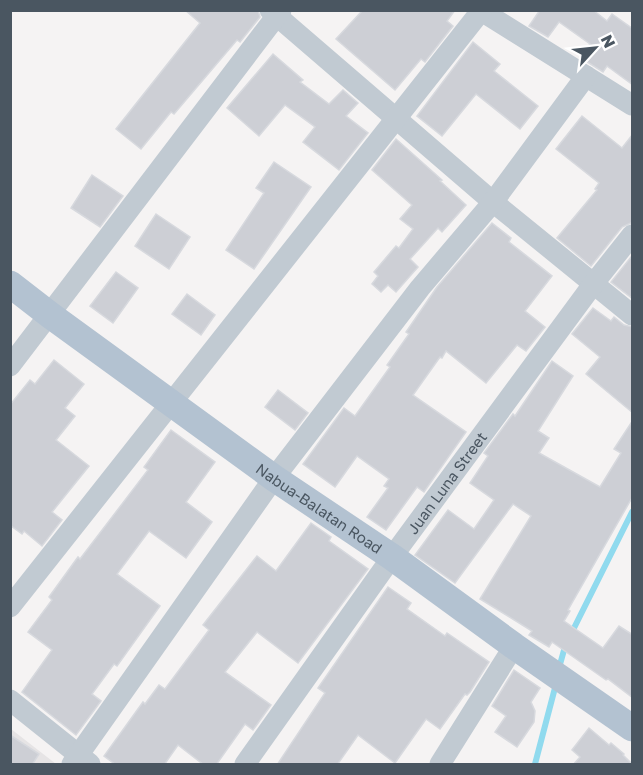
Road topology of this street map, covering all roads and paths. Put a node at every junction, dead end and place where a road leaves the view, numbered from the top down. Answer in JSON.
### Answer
{"nodes":[{"id":1,"x":481,"y":11,"type":"edge"},
{"id":2,"x":276,"y":13,"type":"edge"},
{"id":3,"x":586,"y":76,"type":"junction"},
{"id":4,"x":633,"y":105,"type":"edge"},
{"id":5,"x":397,"y":120,"type":"junction"},
{"id":6,"x":492,"y":202,"type":"junction"},
{"id":7,"x":633,"y":235,"type":"edge"},
{"id":8,"x":594,"y":283,"type":"junction"},
{"id":9,"x":10,"y":284,"type":"edge"},
{"id":10,"x":50,"y":315,"type":"junction"},
{"id":11,"x":633,"y":315,"type":"edge"},
{"id":12,"x":10,"y":366,"type":"edge"},
{"id":13,"x":172,"y":405,"type":"junction"},
{"id":14,"x":274,"y":478,"type":"junction"},
{"id":15,"x":392,"y":557,"type":"junction"},
{"id":16,"x":10,"y":608,"type":"edge"},
{"id":17,"x":514,"y":646,"type":"junction"},
{"id":18,"x":10,"y":700,"type":"edge"},
{"id":19,"x":633,"y":728,"type":"edge"},
{"id":20,"x":80,"y":761,"type":"edge"},
{"id":21,"x":245,"y":765,"type":"edge"},
{"id":22,"x":440,"y":765,"type":"edge"}],
"edges":[{"from":1,"to":3,"type":"street"},
{"from":1,"to":5,"type":"street"},
{"from":2,"to":5,"type":"street"},
{"from":2,"to":10,"type":"street"},
{"from":3,"to":4,"type":"street"},
{"from":3,"to":6,"type":"street"},
{"from":5,"to":6,"type":"street"},
{"from":5,"to":13,"type":"street"},
{"from":6,"to":8,"type":"street"},
{"from":6,"to":14,"type":"street"},
{"from":7,"to":8,"type":"street","name":"Juan Luna Street"},
{"from":8,"to":11,"type":"street"},
{"from":8,"to":15,"type":"street","name":"Juan Luna Street"},
{"from":9,"to":10,"type":"main road","name":"Nabua-Balatan Road"},
{"from":10,"to":12,"type":"street"},
{"from":10,"to":13,"type":"main road","name":"Nabua-Balatan Road"},
{"from":13,"to":14,"type":"main road","name":"Nabua-Balatan Road"},
{"from":13,"to":16,"type":"street"},
{"from":14,"to":15,"type":"main road","name":"Nabua-Balatan Road"},
{"from":14,"to":20,"type":"street"},
{"from":15,"to":17,"type":"main road","name":"Nabua-Balatan Road"},
{"from":15,"to":21,"type":"street","name":"Juan Luna Street"},
{"from":17,"to":19,"type":"main road","name":"Nabua-Balatan Road"},
{"from":17,"to":22,"type":"street"},
{"from":18,"to":20,"type":"street"}]}
